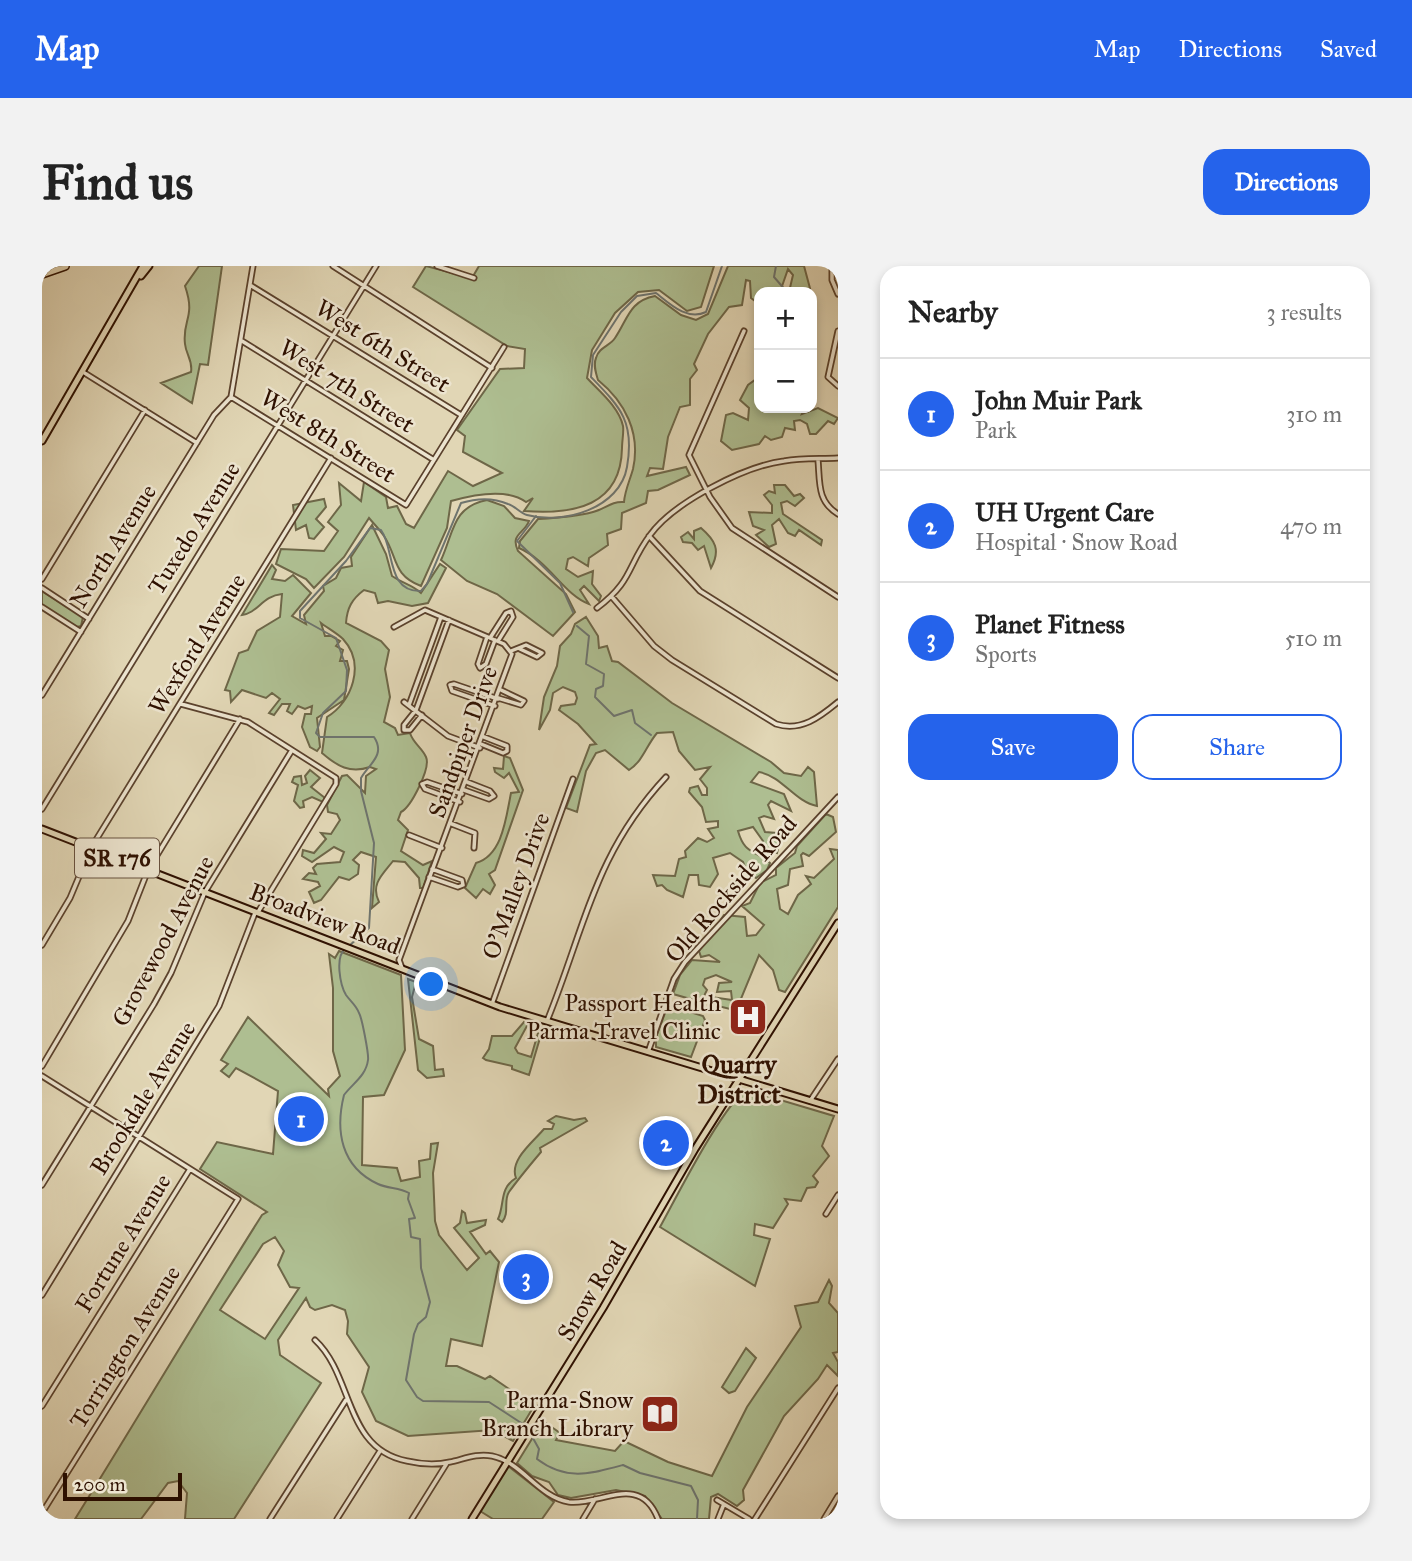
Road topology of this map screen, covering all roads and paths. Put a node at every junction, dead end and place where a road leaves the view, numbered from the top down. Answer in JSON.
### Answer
{"nodes":[{"id":1,"x":65,"y":266,"type":"edge"},
{"id":2,"x":143,"y":266,"type":"edge"},
{"id":3,"x":149,"y":266,"type":"edge"},
{"id":4,"x":253,"y":266,"type":"edge"},
{"id":5,"x":332,"y":266,"type":"edge"},
{"id":6,"x":376,"y":266,"type":"edge"},
{"id":7,"x":437,"y":266,"type":"edge"},
{"id":8,"x":456,"y":266,"type":"edge"},
{"id":9,"x":832,"y":266,"type":"edge"},
{"id":10,"x":453,"y":271,"type":"junction"},
{"id":11,"x":43,"y":274,"type":"edge"},
{"id":12,"x":474,"y":278,"type":"dead end"},
{"id":13,"x":136,"y":281,"type":"junction"},
{"id":14,"x":250,"y":285,"type":"junction"},
{"id":15,"x":364,"y":286,"type":"junction"},
{"id":16,"x":838,"y":294,"type":"edge"},
{"id":17,"x":744,"y":331,"type":"dead end"},
{"id":18,"x":838,"y":331,"type":"edge"},
{"id":19,"x":334,"y":336,"type":"junction"},
{"id":20,"x":242,"y":341,"type":"junction"},
{"id":21,"x":504,"y":347,"type":"dead end"},
{"id":22,"x":492,"y":368,"type":"junction"},
{"id":23,"x":83,"y":372,"type":"junction"},
{"id":24,"x":306,"y":381,"type":"junction"},
{"id":25,"x":836,"y":385,"type":"edge"},
{"id":26,"x":232,"y":397,"type":"junction"},
{"id":27,"x":145,"y":410,"type":"junction"},
{"id":28,"x":461,"y":415,"type":"junction"},
{"id":29,"x":278,"y":425,"type":"junction"},
{"id":30,"x":42,"y":442,"type":"edge"},
{"id":31,"x":197,"y":443,"type":"junction"},
{"id":32,"x":331,"y":458,"type":"junction"},
{"id":33,"x":838,"y":458,"type":"edge"},
{"id":34,"x":434,"y":460,"type":"junction"},
{"id":35,"x":818,"y":460,"type":"junction"},
{"id":36,"x":708,"y":492,"type":"junction"},
{"id":37,"x":838,"y":514,"type":"edge"},
{"id":38,"x":649,"y":536,"type":"junction"},
{"id":39,"x":42,"y":579,"type":"edge"},
{"id":40,"x":42,"y":588,"type":"edge"},
{"id":41,"x":612,"y":597,"type":"junction"},
{"id":42,"x":838,"y":597,"type":"edge"},
{"id":43,"x":42,"y":607,"type":"edge"},
{"id":44,"x":597,"y":608,"type":"dead end"},
{"id":45,"x":441,"y":617,"type":"junction"},
{"id":46,"x":89,"y":619,"type":"junction"},
{"id":47,"x":449,"y":620,"type":"junction"},
{"id":48,"x":394,"y":628,"type":"dead end"},
{"id":49,"x":81,"y":632,"type":"junction"},
{"id":50,"x":492,"y":639,"type":"junction"},
{"id":51,"x":520,"y":649,"type":"junction"},
{"id":52,"x":511,"y":651,"type":"junction"},
{"id":53,"x":838,"y":678,"type":"edge"},
{"id":54,"x":501,"y":690,"type":"junction"},
{"id":55,"x":42,"y":695,"type":"edge"},
{"id":56,"x":498,"y":698,"type":"junction"},
{"id":57,"x":404,"y":702,"type":"dead end"},
{"id":58,"x":838,"y":702,"type":"edge"},
{"id":59,"x":181,"y":704,"type":"junction"},
{"id":60,"x":409,"y":705,"type":"junction"},
{"id":61,"x":495,"y":706,"type":"junction"},
{"id":62,"x":416,"y":710,"type":"junction"},
{"id":63,"x":422,"y":715,"type":"junction"},
{"id":64,"x":240,"y":719,"type":"junction"},
{"id":65,"x":484,"y":737,"type":"junction"},
{"id":66,"x":480,"y":746,"type":"junction"},
{"id":67,"x":292,"y":750,"type":"junction"},
{"id":68,"x":666,"y":776,"type":"dead end"},
{"id":69,"x":573,"y":779,"type":"dead end"},
{"id":70,"x":467,"y":782,"type":"junction"},
{"id":71,"x":463,"y":792,"type":"junction"},
{"id":72,"x":838,"y":797,"type":"edge"},
{"id":73,"x":460,"y":802,"type":"junction"},
{"id":74,"x":42,"y":809,"type":"edge"},
{"id":75,"x":452,"y":824,"type":"junction"},
{"id":76,"x":42,"y":829,"type":"edge"},
{"id":77,"x":410,"y":835,"type":"dead end"},
{"id":78,"x":91,"y":848,"type":"junction"},
{"id":79,"x":442,"y":848,"type":"junction"},
{"id":80,"x":474,"y":848,"type":"dead end"},
{"id":81,"x":432,"y":869,"type":"junction"},
{"id":82,"x":148,"y":870,"type":"junction"},
{"id":83,"x":429,"y":877,"type":"junction"},
{"id":84,"x":205,"y":892,"type":"junction"},
{"id":85,"x":257,"y":911,"type":"junction"},
{"id":86,"x":838,"y":923,"type":"edge"},
{"id":87,"x":42,"y":945,"type":"edge"},
{"id":88,"x":402,"y":968,"type":"junction"},
{"id":89,"x":492,"y":1004,"type":"junction"},
{"id":90,"x":547,"y":1021,"type":"junction"},
{"id":91,"x":648,"y":1052,"type":"junction"},
{"id":92,"x":838,"y":1059,"type":"edge"},
{"id":93,"x":42,"y":1066,"type":"edge"},
{"id":94,"x":42,"y":1076,"type":"edge"},
{"id":95,"x":740,"y":1079,"type":"junction"},
{"id":96,"x":810,"y":1101,"type":"junction"},
{"id":97,"x":90,"y":1107,"type":"junction"},
{"id":98,"x":838,"y":1109,"type":"edge"},
{"id":99,"x":140,"y":1138,"type":"junction"},
{"id":100,"x":190,"y":1169,"type":"junction"},
{"id":101,"x":42,"y":1185,"type":"edge"},
{"id":102,"x":838,"y":1195,"type":"edge"},
{"id":103,"x":826,"y":1214,"type":"dead end"},
{"id":104,"x":42,"y":1295,"type":"edge"},
{"id":105,"x":315,"y":1340,"type":"dead end"},
{"id":106,"x":838,"y":1388,"type":"edge"},
{"id":107,"x":346,"y":1400,"type":"junction"},
{"id":108,"x":42,"y":1406,"type":"edge"},
{"id":109,"x":380,"y":1451,"type":"junction"},
{"id":110,"x":507,"y":1462,"type":"junction"},
{"id":111,"x":447,"y":1463,"type":"junction"},
{"id":112,"x":838,"y":1496,"type":"edge"},
{"id":113,"x":595,"y":1499,"type":"junction"},
{"id":114,"x":717,"y":1500,"type":"dead end"},
{"id":115,"x":724,"y":1504,"type":"junction"},
{"id":116,"x":42,"y":1513,"type":"edge"},
{"id":117,"x":656,"y":1517,"type":"edge"},
{"id":118,"x":271,"y":1519,"type":"edge"},
{"id":119,"x":337,"y":1519,"type":"edge"},
{"id":120,"x":412,"y":1519,"type":"edge"},
{"id":121,"x":472,"y":1519,"type":"edge"},
{"id":122,"x":583,"y":1519,"type":"edge"},
{"id":123,"x":718,"y":1519,"type":"edge"},
{"id":124,"x":749,"y":1519,"type":"edge"},
{"id":125,"x":755,"y":1519,"type":"edge"},
{"id":126,"x":824,"y":1519,"type":"edge"}],
"edges":[{"from":1,"to":11,"type":"highway"},
{"from":2,"to":13,"type":"main road"},
{"from":3,"to":13,"type":"main road"},
{"from":4,"to":14,"type":"street"},
{"from":5,"to":15,"type":"street"},
{"from":6,"to":15,"type":"street","name":"Tuxedo Avenue"},
{"from":7,"to":10,"type":"street"},
{"from":8,"to":10,"type":"street"},
{"from":9,"to":16,"type":"street"},
{"from":10,"to":12,"type":"street"},
{"from":13,"to":23,"type":"main road"},
{"from":14,"to":19,"type":"street","name":"West 6th Street"},
{"from":14,"to":20,"type":"street"},
{"from":15,"to":19,"type":"street","name":"Tuxedo Avenue"},
{"from":15,"to":22,"type":"street"},
{"from":17,"to":36,"type":"street"},
{"from":18,"to":25,"type":"street"},
{"from":19,"to":24,"type":"street","name":"Tuxedo Avenue"},
{"from":19,"to":28,"type":"street","name":"West 6th Street"},
{"from":20,"to":24,"type":"street","name":"West 7th Street"},
{"from":20,"to":26,"type":"street"},
{"from":21,"to":22,"type":"street"},
{"from":22,"to":28,"type":"street"},
{"from":23,"to":27,"type":"street"},
{"from":23,"to":30,"type":"main road"},
{"from":24,"to":29,"type":"street","name":"Tuxedo Avenue"},
{"from":24,"to":34,"type":"street","name":"West 7th Street"},
{"from":26,"to":29,"type":"street","name":"West 8th Street"},
{"from":26,"to":31,"type":"street","name":"North Avenue"},
{"from":27,"to":31,"type":"street"},
{"from":27,"to":39,"type":"street"},
{"from":28,"to":34,"type":"street"},
{"from":29,"to":32,"type":"street","name":"West 8th Street"},
{"from":29,"to":74,"type":"street","name":"Tuxedo Avenue"},
{"from":31,"to":46,"type":"street","name":"North Avenue"},
{"from":32,"to":34,"type":"street","name":"West 8th Street"},
{"from":32,"to":59,"type":"street","name":"Wexford Avenue"},
{"from":33,"to":35,"type":"street"},
{"from":35,"to":36,"type":"street"},
{"from":35,"to":37,"type":"street"},
{"from":36,"to":38,"type":"street"},
{"from":36,"to":42,"type":"street"},
{"from":38,"to":41,"type":"street"},
{"from":38,"to":53,"type":"street"},
{"from":40,"to":46,"type":"street"},
{"from":41,"to":44,"type":"street"},
{"from":41,"to":58,"type":"street"},
{"from":43,"to":49,"type":"street"},
{"from":45,"to":47,"type":"street","name":"Sandpiper Drive"},
{"from":45,"to":48,"type":"street","name":"Sandpiper Drive"},
{"from":45,"to":60,"type":"street"},
{"from":46,"to":49,"type":"street","name":"North Avenue"},
{"from":47,"to":50,"type":"street","name":"Sandpiper Drive"},
{"from":47,"to":62,"type":"street"},
{"from":49,"to":55,"type":"street","name":"North Avenue"},
{"from":50,"to":50,"type":"street"},
{"from":50,"to":50,"type":"street"},
{"from":50,"to":52,"type":"street","name":"Sandpiper Drive"},
{"from":51,"to":51,"type":"street"},
{"from":51,"to":52,"type":"street"},
{"from":52,"to":54,"type":"street","name":"Sandpiper Drive"},
{"from":54,"to":56,"type":"street","name":"Sandpiper Drive"},
{"from":54,"to":56,"type":"street"},
{"from":56,"to":61,"type":"street","name":"Sandpiper Drive"},
{"from":56,"to":61,"type":"street"},
{"from":57,"to":60,"type":"street"},
{"from":59,"to":64,"type":"street"},
{"from":59,"to":78,"type":"street","name":"Wexford Avenue"},
{"from":60,"to":62,"type":"street"},
{"from":61,"to":65,"type":"street","name":"Sandpiper Drive"},
{"from":62,"to":63,"type":"street"},
{"from":62,"to":63,"type":"street"},
{"from":63,"to":66,"type":"street"},
{"from":64,"to":67,"type":"street"},
{"from":64,"to":82,"type":"street"},
{"from":65,"to":66,"type":"street","name":"Sandpiper Drive"},
{"from":65,"to":66,"type":"street"},
{"from":66,"to":70,"type":"street","name":"Sandpiper Drive"},
{"from":67,"to":84,"type":"street","name":"Grovewood Avenue"},
{"from":67,"to":85,"type":"street","name":"Brookdale Avenue"},
{"from":68,"to":90,"type":"street"},
{"from":69,"to":89,"type":"street","name":"O'Malley Drive"},
{"from":70,"to":71,"type":"street","name":"Sandpiper Drive"},
{"from":70,"to":71,"type":"street"},
{"from":71,"to":73,"type":"street","name":"Sandpiper Drive"},
{"from":71,"to":73,"type":"street"},
{"from":72,"to":91,"type":"street","name":"Old Rockside Road"},
{"from":73,"to":75,"type":"street","name":"Sandpiper Drive"},
{"from":75,"to":79,"type":"street","name":"Sandpiper Drive"},
{"from":75,"to":80,"type":"street"},
{"from":76,"to":78,"type":"main road","name":"Broadview Road","number":"SR 176"},
{"from":77,"to":79,"type":"street"},
{"from":78,"to":82,"type":"main road","name":"Broadview Road","number":"SR 176"},
{"from":78,"to":87,"type":"street","name":"Wexford Avenue"},
{"from":79,"to":81,"type":"street","name":"Sandpiper Drive"},
{"from":81,"to":83,"type":"street","name":"Sandpiper Drive"},
{"from":81,"to":83,"type":"street"},
{"from":82,"to":84,"type":"main road","name":"Broadview Road","number":"SR 176"},
{"from":82,"to":93,"type":"street"},
{"from":83,"to":88,"type":"street","name":"Sandpiper Drive"},
{"from":84,"to":85,"type":"main road","name":"Broadview Road","number":"SR 176"},
{"from":84,"to":97,"type":"street","name":"Grovewood Avenue"},
{"from":85,"to":88,"type":"main road","name":"Broadview Road","number":"SR 176"},
{"from":85,"to":99,"type":"street","name":"Brookdale Avenue"},
{"from":86,"to":95,"type":"main road","name":"Snow Road"},
{"from":88,"to":89,"type":"main road","name":"Broadview Road","number":"SR 176"},
{"from":89,"to":90,"type":"main road","name":"Broadview Road","number":"SR 176"},
{"from":90,"to":91,"type":"main road","name":"Broadview Road","number":"SR 176"},
{"from":91,"to":95,"type":"main road","name":"Broadview Road","number":"SR 176"},
{"from":92,"to":96,"type":"street"},
{"from":94,"to":97,"type":"street"},
{"from":95,"to":96,"type":"main road","name":"Broadview Road","number":"SR 176"},
{"from":95,"to":110,"type":"main road","name":"Snow Road"},
{"from":96,"to":98,"type":"main road","name":"Broadview Road","number":"SR 176"},
{"from":97,"to":99,"type":"street"},
{"from":97,"to":101,"type":"street","name":"Grovewood Avenue"},
{"from":99,"to":100,"type":"street"},
{"from":99,"to":104,"type":"street","name":"Brookdale Avenue"},
{"from":100,"to":108,"type":"street","name":"Fortune Avenue"},
{"from":100,"to":116,"type":"street","name":"Torrington Avenue"},
{"from":102,"to":103,"type":"street"},
{"from":105,"to":107,"type":"street"},
{"from":106,"to":125,"type":"street"},
{"from":107,"to":109,"type":"street"},
{"from":107,"to":118,"type":"street"},
{"from":109,"to":111,"type":"street"},
{"from":109,"to":119,"type":"street"},
{"from":110,"to":111,"type":"street"},
{"from":110,"to":113,"type":"street"},
{"from":110,"to":121,"type":"main road","name":"Snow Road"},
{"from":111,"to":120,"type":"street"},
{"from":112,"to":126,"type":"street"},
{"from":113,"to":117,"type":"street"},
{"from":113,"to":122,"type":"street"},
{"from":114,"to":115,"type":"street"},
{"from":115,"to":123,"type":"street"},
{"from":115,"to":124,"type":"street"}]}
